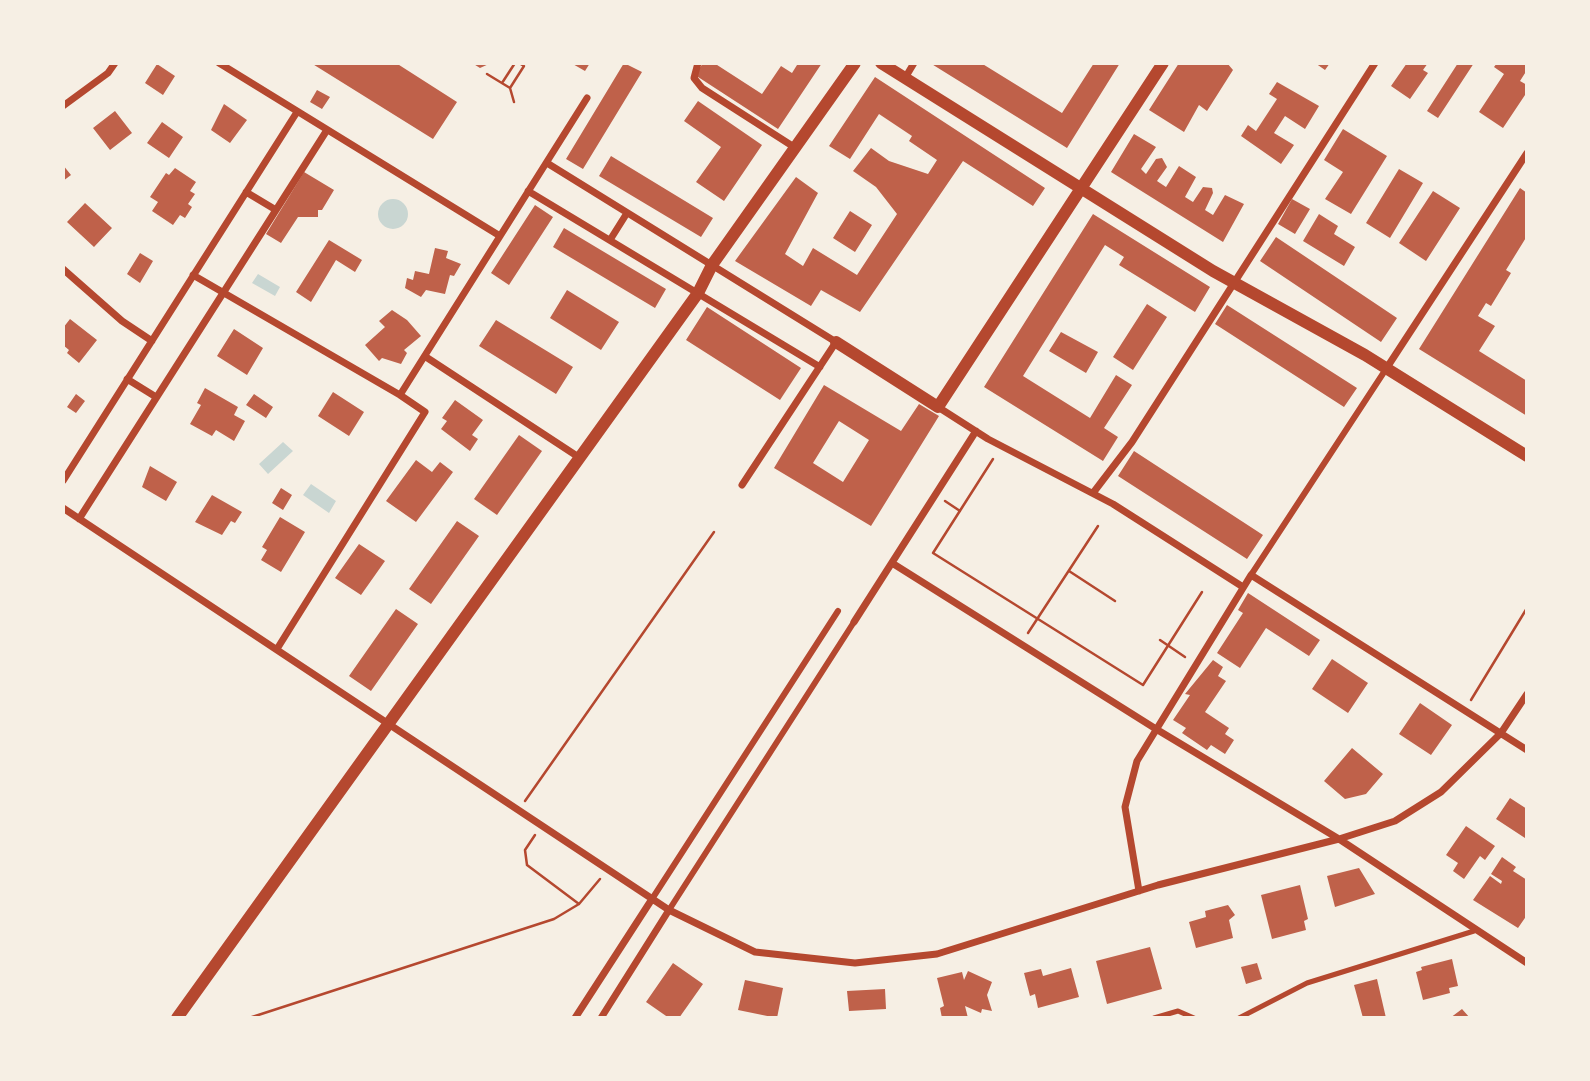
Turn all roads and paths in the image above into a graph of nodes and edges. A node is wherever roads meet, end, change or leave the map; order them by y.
1 (115, 63) edge
2 (219, 63) edge
3 (517, 63) edge
4 (698, 63) edge
5 (855, 63) edge
6 (881, 63) edge
7 (914, 63) edge
8 (1163, 63) edge
9 (1375, 63) edge
10 (487, 74) dead end
11 (905, 78) junction
12 (502, 83) junction
13 (510, 88) junction
14 (587, 98) dead end
15 (514, 102) dead end
16 (63, 106) edge
17 (297, 112) junction
18 (327, 130) junction
19 (794, 147) junction
20 (1527, 153) edge
21 (547, 163) junction
22 (1080, 190) junction
23 (528, 191) junction
24 (246, 192) junction
25 (276, 209) junction
26 (627, 213) junction
27 (500, 236) junction
28 (610, 240) junction
29 (712, 265) junction
30 (63, 269) edge
31 (193, 275) junction
32 (1232, 283) junction
33 (223, 292) junction
34 (698, 293) junction
35 (152, 341) junction
36 (836, 342) junction
37 (426, 357) junction
38 (820, 367) junction
39 (1386, 369) junction
40 (127, 379) junction
41 (400, 395) junction
42 (156, 397) junction
43 (938, 407) junction
44 (976, 431) junction
45 (1527, 456) edge
46 (580, 458) junction
47 (993, 459) dead end
48 (63, 481) edge
49 (742, 485) dead end
50 (1093, 493) junction
51 (941, 499) dead end
52 (63, 508) edge
53 (960, 510) junction
54 (79, 519) junction
55 (1098, 526) dead end
56 (714, 532) dead end
57 (892, 562) junction
58 (1069, 570) junction
59 (1251, 575) junction
60 (1243, 587) junction
61 (1202, 592) dead end
62 (1115, 601) dead end
63 (1527, 608) edge
64 (838, 611) dead end
65 (1037, 619) junction
66 (854, 622) joint
67 (1028, 633) dead end
68 (1160, 640) dead end
69 (1168, 645) junction
70 (277, 649) junction
71 (1185, 657) dead end
72 (1527, 694) edge
73 (1465, 709) junction
74 (388, 724) junction
75 (1156, 729) junction
76 (1501, 733) junction
77 (1527, 750) edge
78 (519, 810) junction
79 (542, 825) junction
80 (1339, 839) junction
81 (608, 869) junction
82 (1139, 891) junction
83 (652, 899) junction
84 (579, 904) junction
85 (669, 910) junction
86 (1475, 931) junction
87 (1527, 963) edge
88 (177, 1018) edge
89 (249, 1018) edge
90 (575, 1018) edge
91 (601, 1018) edge
92 (1154, 1018) edge
93 (1194, 1018) edge
94 (1239, 1018) edge

1 - 16 street
2 - 17 street
3 - 12 path
3 - 13 path
4 - 19 street
5 - 19 street
6 - 11 street
7 - 11 street
8 - 22 street
9 - 32 street
10 - 12 path
11 - 22 street
12 - 13 path
13 - 15 path
14 - 21 street
17 - 18 street
17 - 24 street
18 - 25 street
18 - 27 street
19 - 29 street
20 - 39 street
21 - 23 street
21 - 26 street
22 - 32 street
22 - 43 street
23 - 27 street
23 - 28 street
24 - 25 street
24 - 31 street
25 - 33 street
26 - 28 street
26 - 29 street
27 - 37 street
28 - 34 street
29 - 34 street
29 - 36 street
30 - 35 street
31 - 33 street
31 - 35 street
32 - 39 street
32 - 50 street
33 - 41 street
33 - 42 street
34 - 38 street
34 - 46 street
35 - 40 street
36 - 38 street
36 - 43 street
37 - 41 street
37 - 46 street
38 - 49 street
39 - 45 street
39 - 59 street
40 - 42 street
40 - 48 street
41 - 70 street
42 - 54 street
43 - 44 street
44 - 50 street
44 - 57 street
46 - 74 street
47 - 53 path
50 - 60 street
51 - 53 path
52 - 54 street
53 - 65 path
54 - 70 street
55 - 58 path
56 - 78 path
57 - 66 street
57 - 75 street
58 - 62 path
58 - 65 path
59 - 60 street
59 - 73 street
60 - 75 street
61 - 69 path
63 - 73 path
64 - 83 street
65 - 67 path
65 - 69 path
66 - 85 street
68 - 69 path
69 - 71 path
70 - 74 street
72 - 76 street
73 - 76 street
74 - 78 street
74 - 88 street
75 - 80 street
75 - 82 street
76 - 77 street
76 - 80 street
78 - 79 street
79 - 81 street
79 - 84 path
80 - 82 street
80 - 86 street
81 - 83 street
81 - 84 path
82 - 85 street
83 - 85 street
83 - 90 street
84 - 89 path
85 - 91 street
86 - 87 street
86 - 94 lane
92 - 93 lane

